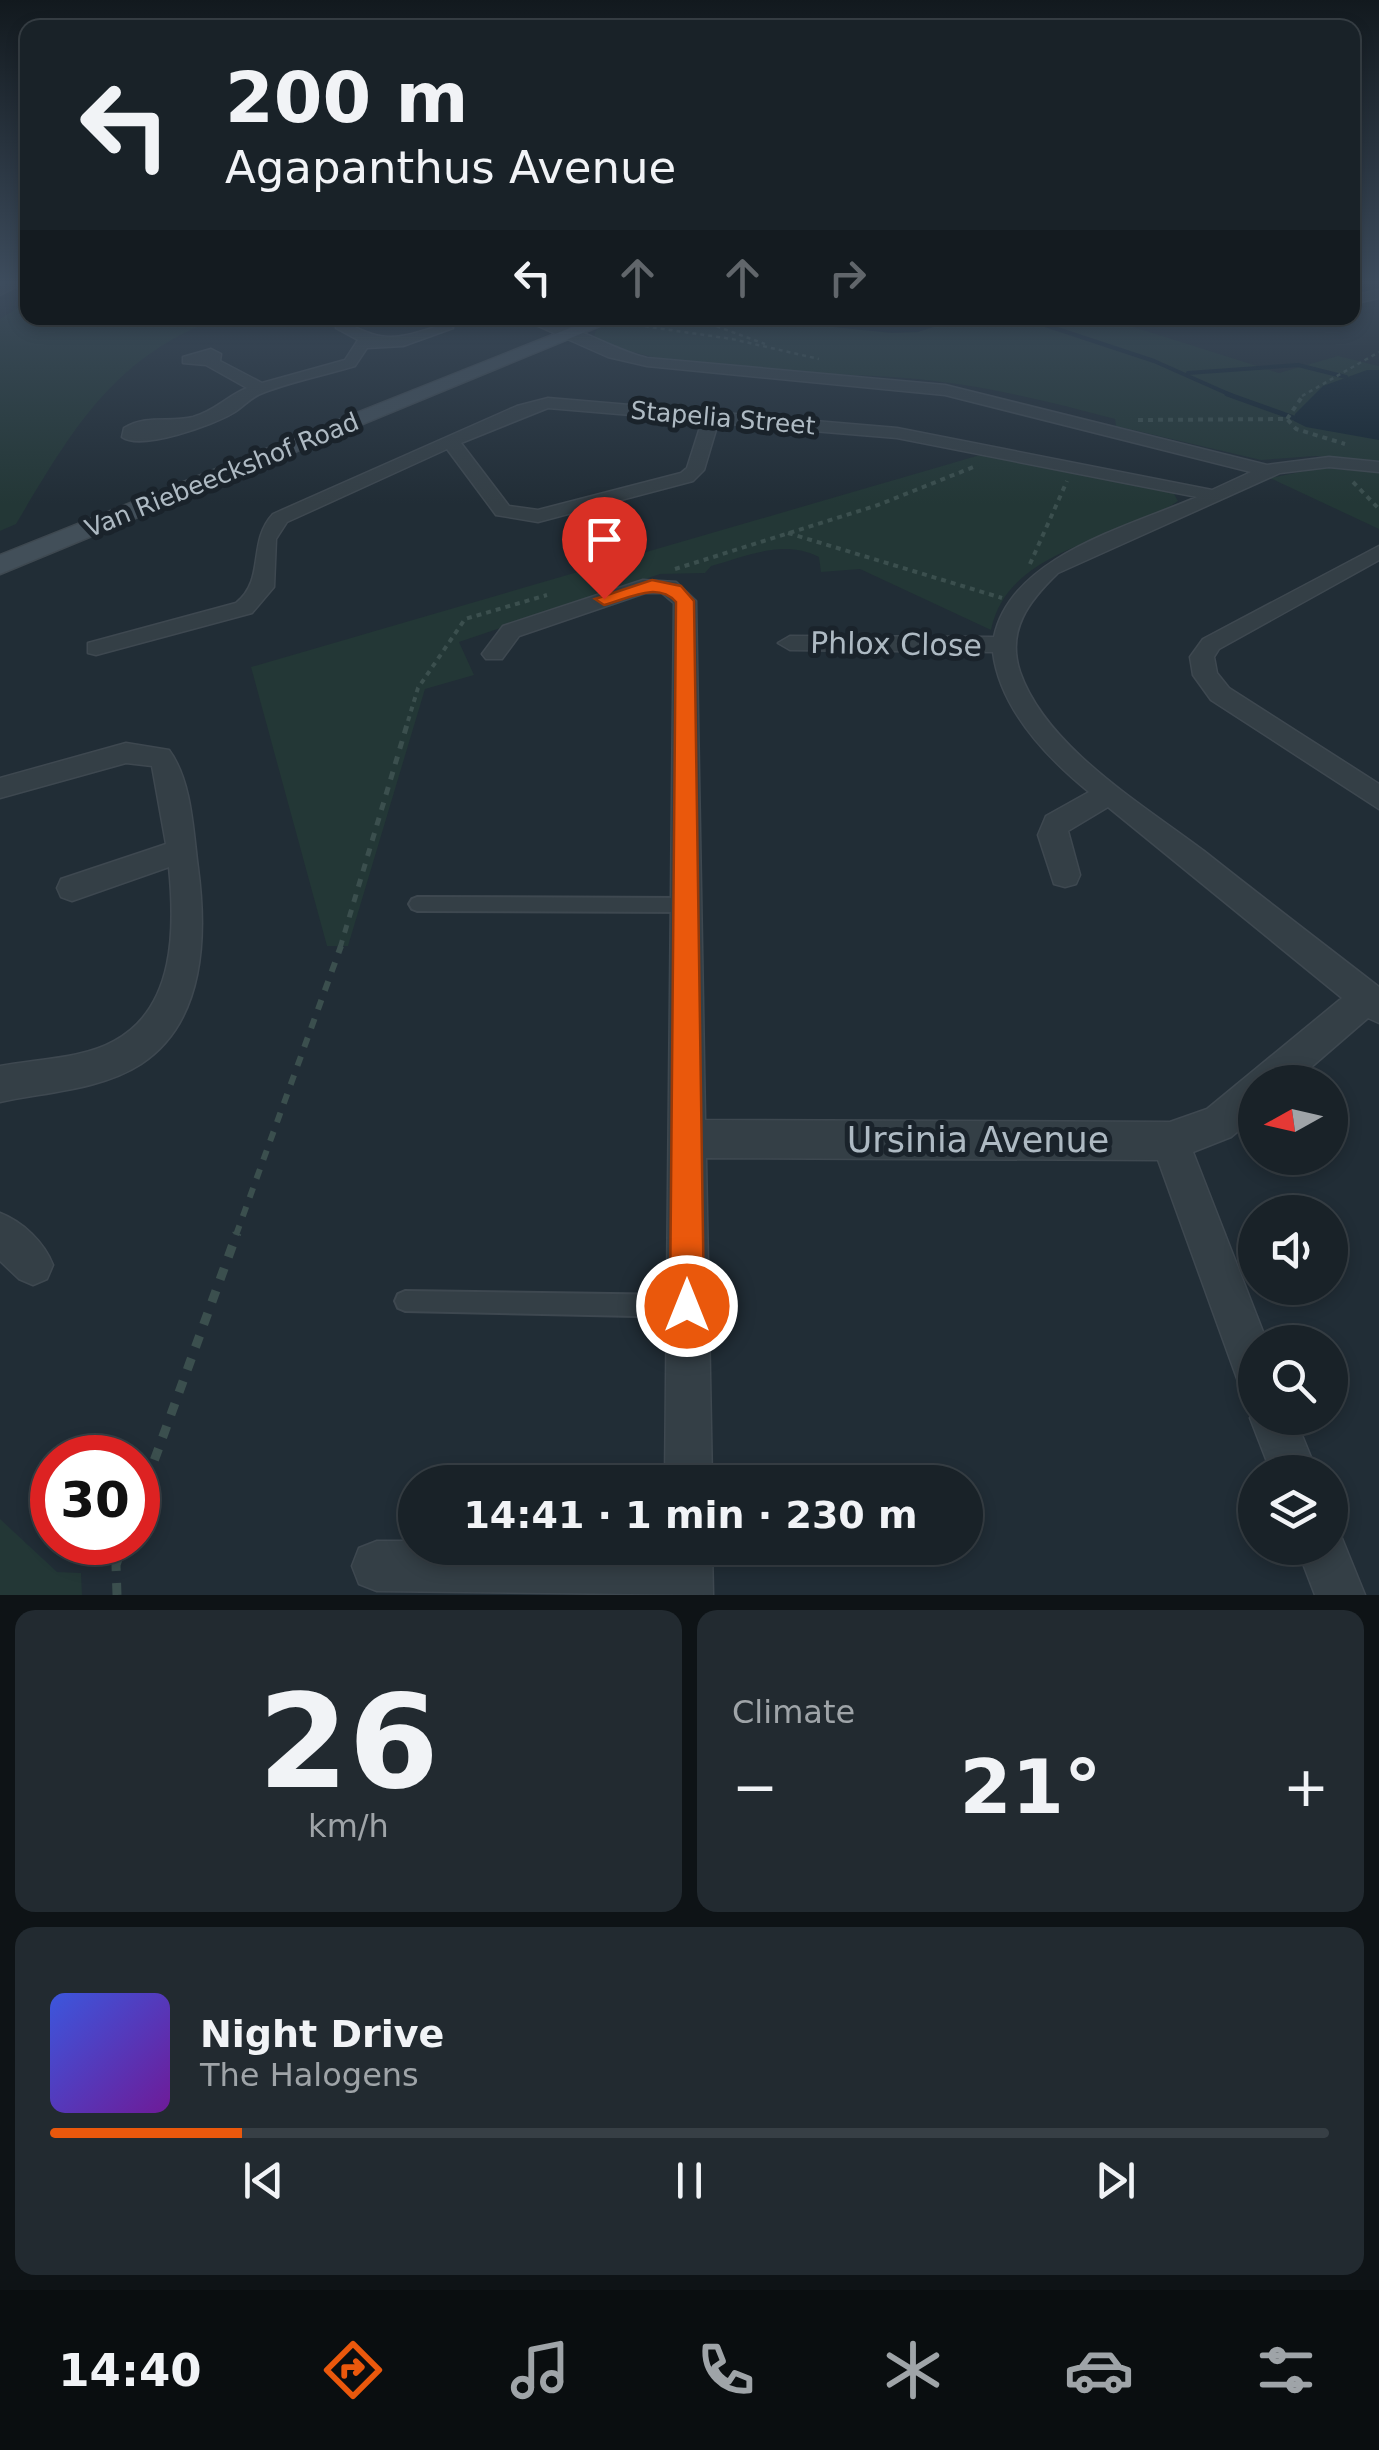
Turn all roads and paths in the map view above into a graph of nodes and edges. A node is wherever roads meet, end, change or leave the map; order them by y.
1 (356, 355) edge
2 (518, 355) edge
3 (622, 355) edge
4 (806, 355) edge
5 (1371, 355) edge
6 (209, 361) dead end
7 (828, 361) dead end
8 (260, 388) junction
9 (711, 419) junction
10 (1287, 419) junction
11 (1133, 420) dead end
12 (188, 422) dead end
13 (450, 443) junction
14 (1353, 445) dead end
15 (1003, 452) junction
16 (1198, 454) junction
17 (1379, 467) edge
18 (1267, 471) junction
19 (1072, 474) dead end
20 (1220, 492) junction
21 (784, 532) junction
22 (1379, 552) edge
23 (0, 565) edge
24 (1030, 570) dead end
25 (660, 585) junction
26 (555, 593) dead end
27 (1015, 601) junction
28 (790, 642) dead end
29 (1003, 646) junction
30 (96, 648) dead end
31 (494, 654) dead end
32 (0, 788) edge
33 (1110, 794) junction
34 (1379, 798) edge
35 (182, 850) junction
36 (1065, 874) dead end
37 (72, 888) dead end
38 (417, 904) dead end
39 (686, 906) junction
40 (1373, 1003) edge
41 (1291, 1065) edge
42 (0, 1084) edge
43 (1238, 1107) edge
44 (687, 1139) junction
45 (1170, 1141) junction
46 (0, 1233) edge
47 (33, 1264) dead end
48 (405, 1300) dead end
49 (687, 1306) junction
50 (1239, 1325) edge
51 (160, 1445) edge
52 (688, 1465) edge
53 (116, 1565) edge
54 (1329, 1565) edge
55 (377, 1566) dead end
56 (688, 1570) edge
57 (117, 1595) edge
58 (1340, 1595) edge

1 - 8 street
2 - 23 street, Van Riebeeckshof Road
3 - 16 street
4 - 7 path
5 - 10 path
6 - 8 street
8 - 12 street
9 - 13 street, Stapelia Street
9 - 13 street
9 - 15 street, Stapelia Street
10 - 11 path
10 - 14 path
13 - 30 street, Stapelia Street
15 - 20 street, Stapelia Street
15 - 21 path
16 - 18 street
16 - 20 street
17 - 18 street
18 - 20 street
19 - 24 path
20 - 27 street
21 - 25 path
21 - 27 path
22 - 34 street
25 - 31 street
25 - 39 street
26 - 51 path
27 - 29 street
28 - 29 street, Phlox Close
29 - 33 street
32 - 35 street
33 - 36 street
33 - 40 street
35 - 37 street
35 - 42 street
38 - 39 lane
39 - 44 street
40 - 41 street
43 - 45 street, Ursinia Avenue
44 - 45 street, Ursinia Avenue
44 - 49 street
45 - 50 street
46 - 47 street
48 - 49 lane
49 - 52 street
53 - 57 path
54 - 58 street
55 - 56 street

